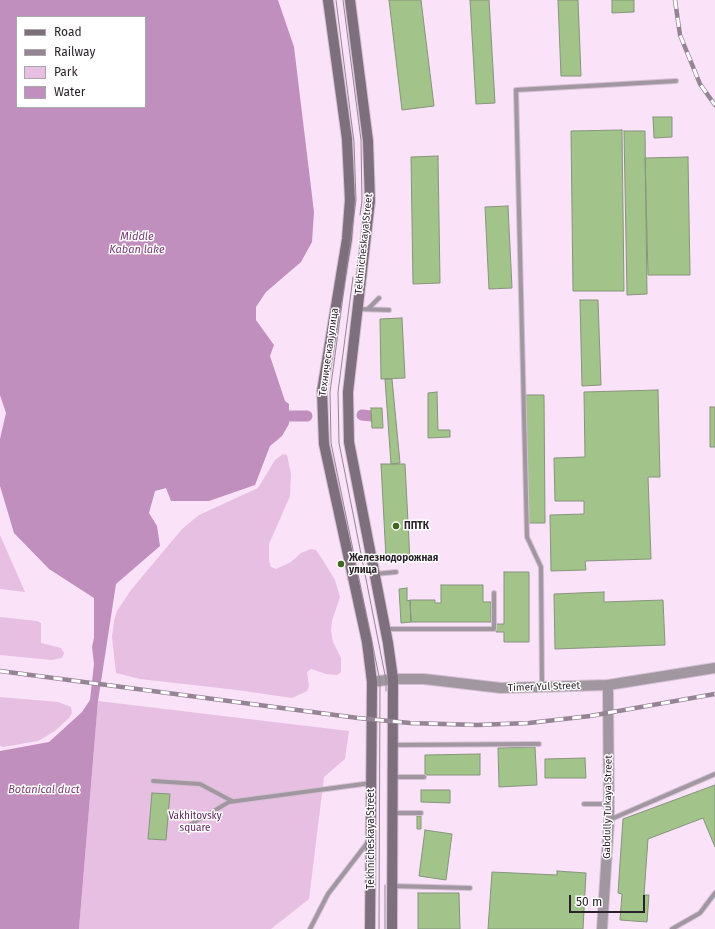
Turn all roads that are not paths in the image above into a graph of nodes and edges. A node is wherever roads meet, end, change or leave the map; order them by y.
1 (328, 0) edge
2 (350, 0) edge
3 (676, 81) dead end
4 (379, 298) dead end
5 (358, 309) junction
6 (368, 309) junction
7 (389, 310) dead end
8 (396, 572) dead end
9 (374, 574) junction
10 (494, 593) dead end
11 (385, 629) junction
12 (715, 668) edge
13 (393, 679) junction
14 (372, 682) junction
15 (608, 685) junction
16 (542, 686) junction
17 (539, 744) dead end
18 (394, 745) junction
19 (715, 774) edge
20 (393, 777) junction
21 (424, 777) dead end
22 (153, 781) dead end
23 (372, 783) junction
24 (233, 801) junction
25 (584, 804) dead end
26 (609, 804) junction
27 (392, 813) junction
28 (421, 813) dead end
29 (609, 820) junction
30 (181, 830) dead end
31 (371, 836) junction
32 (392, 886) junction
33 (470, 888) dead end
34 (715, 893) edge
35 (310, 929) edge
36 (370, 929) edge
37 (392, 929) edge
38 (602, 929) edge
39 (672, 929) edge

1 - 14 main road, Техническая улица
2 - 5 main road, Tekhnicheskaya Street
3 - 16 lane
4 - 6 lane
5 - 6 lane
5 - 9 main road, Tekhnicheskaya Street
6 - 7 lane
8 - 9 lane
9 - 11 main road
10 - 11 lane
11 - 13 main road
12 - 15 street, Timer Yul Street
13 - 14 street, Timer Yul Street
13 - 16 street, Timer Yul Street
13 - 18 main road
14 - 23 main road, Техническая улица
15 - 16 street, Timer Yul Street
15 - 26 street, Gabdully Tukaya Street
17 - 18 lane
18 - 20 main road
19 - 29 lane
20 - 21 lane
20 - 27 main road
22 - 24 lane
23 - 24 lane
23 - 31 main road, Tekhnicheskaya Street
24 - 30 lane
25 - 26 lane
26 - 29 street, Gabdully Tukaya Street
27 - 28 lane
27 - 32 main road
29 - 38 street, Gabdully Tukaya Street
31 - 35 lane
31 - 36 main road, Tekhnicheskaya Street
32 - 33 lane
32 - 37 main road
34 - 39 lane

